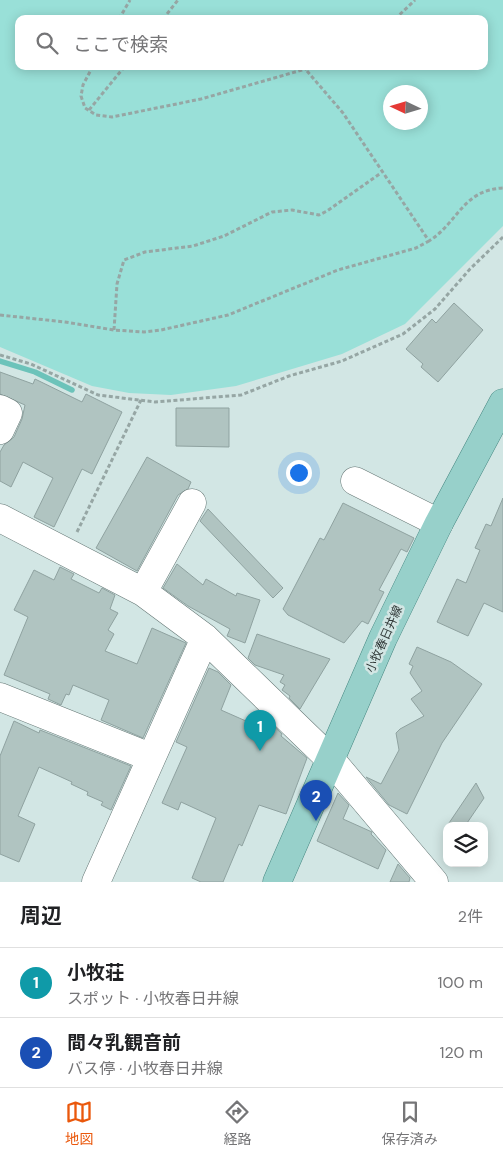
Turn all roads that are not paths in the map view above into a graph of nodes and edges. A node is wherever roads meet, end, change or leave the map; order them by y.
1 (503, 403) edge
2 (0, 409) edge
3 (0, 430) edge
4 (355, 481) dead end
5 (192, 503) dead end
6 (0, 518) edge
7 (439, 523) junction
8 (143, 592) junction
9 (205, 638) junction
10 (2, 702) edge
11 (150, 757) junction
12 (331, 760) junction
13 (96, 882) edge
14 (277, 882) edge
15 (434, 882) edge

1 - 7 main road, 小牧春日井線
2 - 3 street
4 - 7 street
5 - 8 street
6 - 8 street
7 - 12 main road, 小牧春日井線
8 - 9 street
9 - 11 street
9 - 12 street
10 - 11 street
11 - 13 street
12 - 14 main road, 小牧春日井線
12 - 15 street

